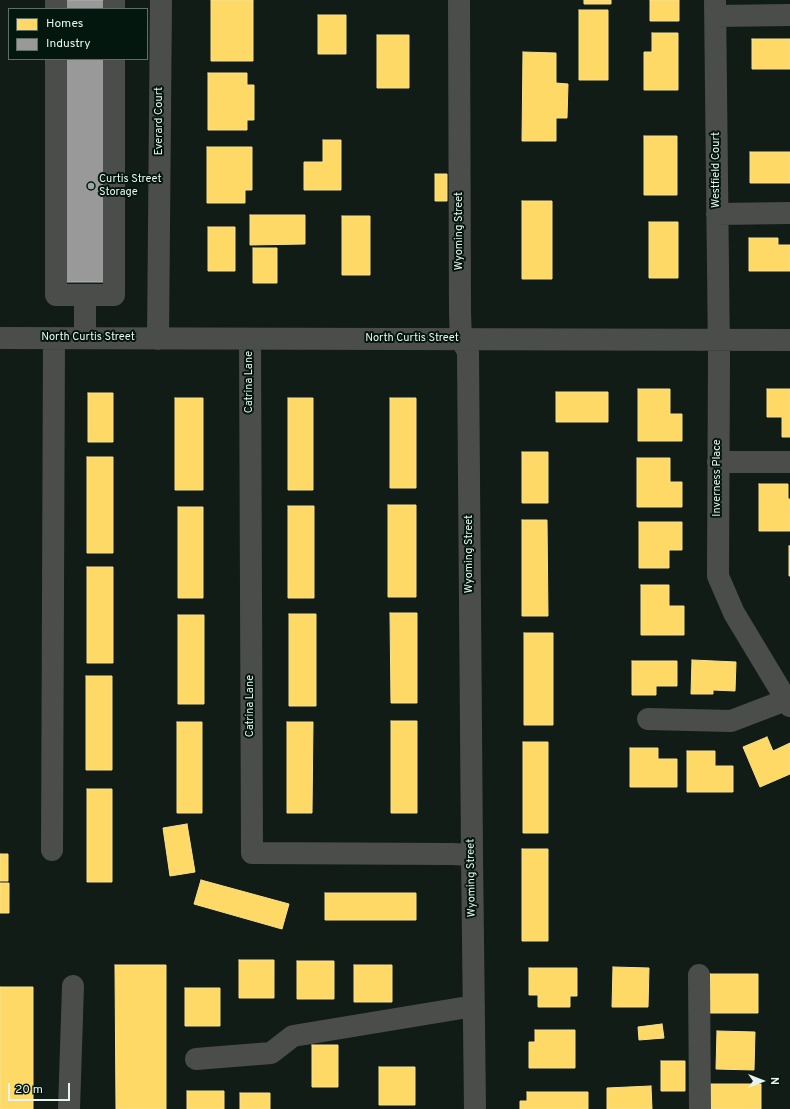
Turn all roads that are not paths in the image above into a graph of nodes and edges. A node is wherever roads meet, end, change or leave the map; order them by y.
1 (161, 0) edge
2 (459, 0) edge
3 (716, 8) edge
4 (790, 15) edge
5 (56, 60) edge
6 (114, 60) edge
7 (790, 213) edge
8 (717, 214) junction
9 (85, 296) junction
10 (0, 338) edge
11 (44, 338) junction
12 (85, 338) junction
13 (158, 339) junction
14 (250, 339) junction
15 (462, 339) junction
16 (718, 340) junction
17 (790, 340) edge
18 (718, 462) junction
19 (790, 462) edge
20 (788, 703) edge
21 (648, 718) dead end
22 (52, 850) dead end
23 (472, 855) junction
24 (699, 975) dead end
25 (73, 986) dead end
26 (474, 1006) junction
27 (196, 1058) dead end
28 (69, 1109) edge
29 (476, 1109) edge
30 (700, 1109) edge

1 - 13 street, Everard Court
2 - 15 street, Wyoming Street
3 - 4 street
3 - 8 street, Westfield Court
5 - 9 street
6 - 9 street
7 - 8 street
8 - 16 street, Westfield Court
9 - 12 street
10 - 11 street, North Curtis Street
11 - 12 street, North Curtis Street
11 - 22 street
12 - 13 street, North Curtis Street
13 - 14 street, North Curtis Street
14 - 15 street, North Curtis Street
14 - 23 street, Catrina Lane
15 - 16 street, North Curtis Street
15 - 23 street, Wyoming Street
16 - 17 street, North Curtis Street
16 - 18 street, Inverness Place
18 - 19 street
18 - 20 street, Inverness Place
20 - 21 street
23 - 26 street, Wyoming Street
24 - 30 street
25 - 28 street
26 - 27 street
26 - 29 street, Wyoming Street

